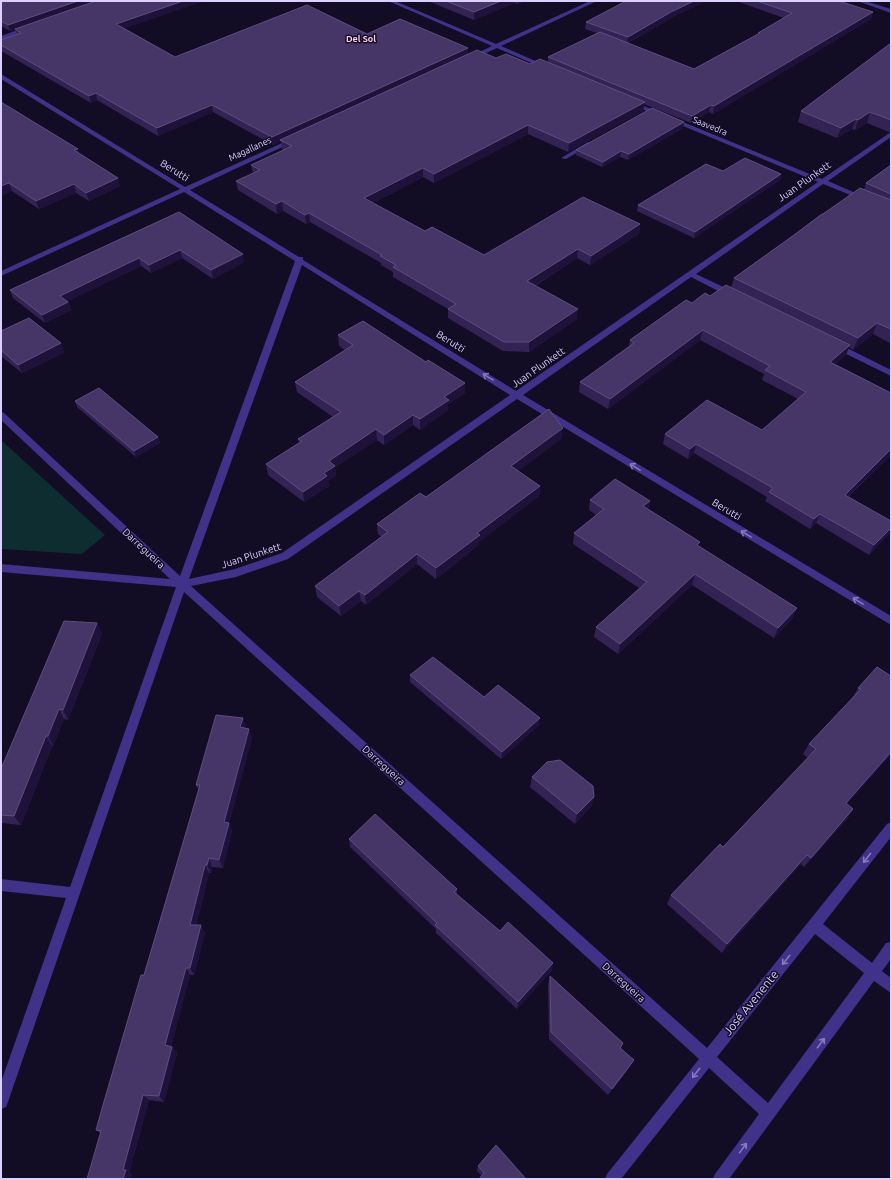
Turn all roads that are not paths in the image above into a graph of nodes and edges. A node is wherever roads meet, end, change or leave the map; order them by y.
1 (391, 1) edge
2 (594, 1) edge
3 (860, 1) edge
4 (891, 11) edge
5 (37, 26) edge
6 (1, 38) edge
7 (497, 46) junction
8 (461, 63) edge
9 (548, 68) edge
10 (1, 76) edge
11 (628, 102) edge
12 (650, 111) junction
13 (643, 114) edge
14 (891, 134) edge
15 (301, 136) edge
16 (597, 140) edge
17 (564, 158) dead end
18 (822, 181) junction
19 (185, 189) junction
20 (870, 201) edge
21 (300, 259) junction
22 (1, 274) edge
23 (691, 274) junction
24 (741, 299) edge
25 (827, 341) edge
26 (891, 373) edge
27 (517, 395) junction
28 (1, 415) edge
29 (1, 568) edge
30 (182, 584) junction
31 (891, 621) edge
32 (891, 828) edge
33 (1, 885) edge
34 (74, 893) junction
35 (814, 925) junction
36 (891, 948) edge
37 (873, 972) junction
38 (891, 986) edge
39 (708, 1058) junction
40 (1, 1102) edge
41 (769, 1113) junction
42 (612, 1179) edge
43 (720, 1179) edge

1 - 7 street
2 - 7 street
3 - 4 street
5 - 6 street
7 - 8 street
7 - 9 street
10 - 19 street, Berutti
11 - 12 street, Saavedra
12 - 13 street
12 - 18 street, Saavedra
14 - 18 street, Juan Plunkett
15 - 19 street, Magallanes
16 - 17 street
18 - 20 street, Saavedra
18 - 23 street, Juan Plunkett
19 - 21 street, Berutti
19 - 22 street, Magallanes
27 -> 21 street, Berutti
21 - 30 street
23 - 24 street
23 - 27 street, Juan Plunkett
25 - 26 street
27 - 30 street, Juan Plunkett
31 -> 27 street, Berutti
28 - 30 street, Darregueira
29 - 30 street, Juan Plunkett
30 - 34 street
30 - 39 street, Darregueira
32 -> 35 street, José Avenente
33 - 34 street
34 - 40 street
35 - 37 street
35 -> 39 street, José Avenente
36 - 37 street
37 - 38 street
41 -> 37 street
39 - 41 street, Darregueira
39 -> 42 street, José Avenente
43 -> 41 street

